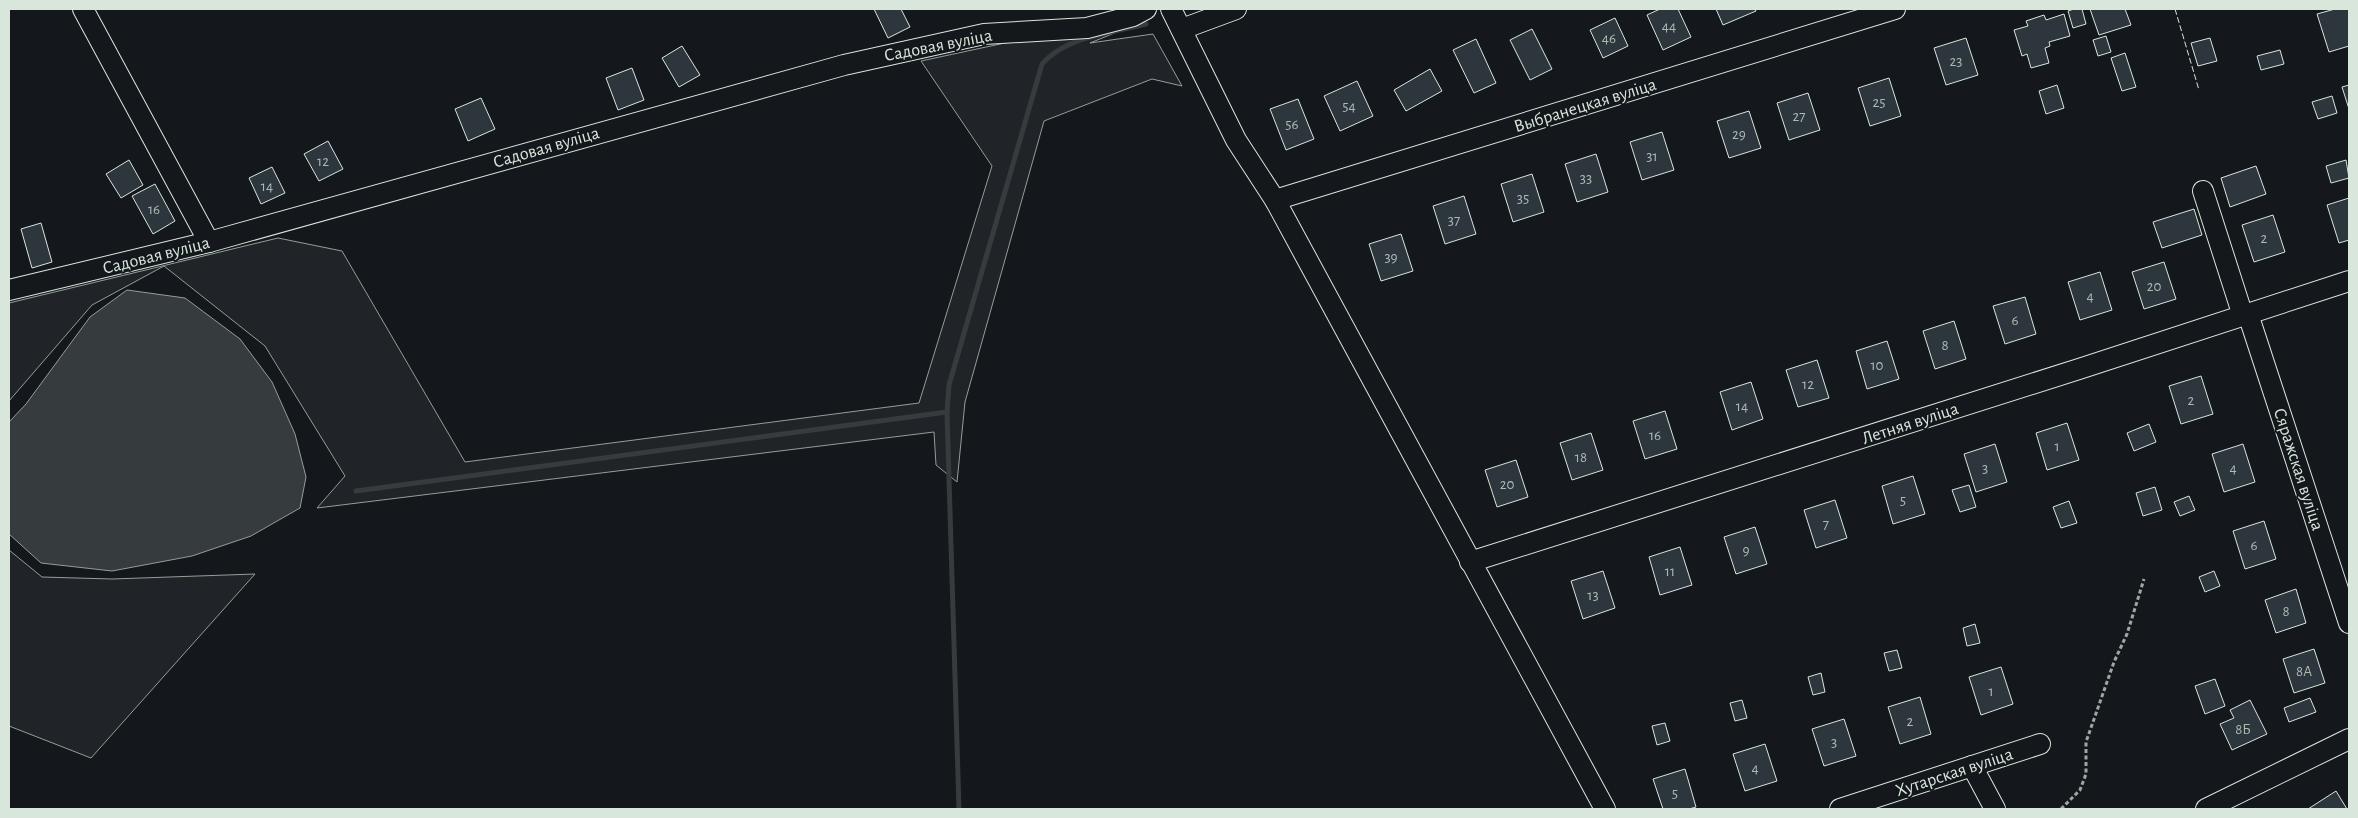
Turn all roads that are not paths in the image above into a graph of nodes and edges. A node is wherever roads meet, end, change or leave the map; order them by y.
1 (83, 9) edge
2 (1146, 9) edge
3 (1171, 9) edge
4 (1236, 9) edge
5 (1895, 9) edge
6 (1182, 29) junction
7 (2203, 191) dead end
8 (1275, 200) junction
9 (208, 242) junction
10 (2349, 281) edge
11 (9, 290) edge
12 (2246, 315) junction
13 (1470, 562) junction
14 (2349, 624) edge
15 (2349, 739) edge
16 (2040, 744) dead end
17 (1972, 766) junction
18 (1605, 809) edge
19 (1840, 809) edge
20 (1995, 809) edge
21 (2206, 809) edge

1 - 9 street
2 - 9 street, Садовая вуліца
3 - 6 street
4 - 6 street
5 - 8 street, Выбранецкая вуліца
6 - 8 street
7 - 12 street, Сяражская вуліца
8 - 13 street
9 - 11 street, Садовая вуліца
10 - 12 street, Летняя вуліца
12 - 13 street, Летняя вуліца
12 - 14 street, Сяражская вуліца
13 - 18 street
15 - 21 street
16 - 17 street, Хутарская вуліца
17 - 19 street, Хутарская вуліца
17 - 20 street

